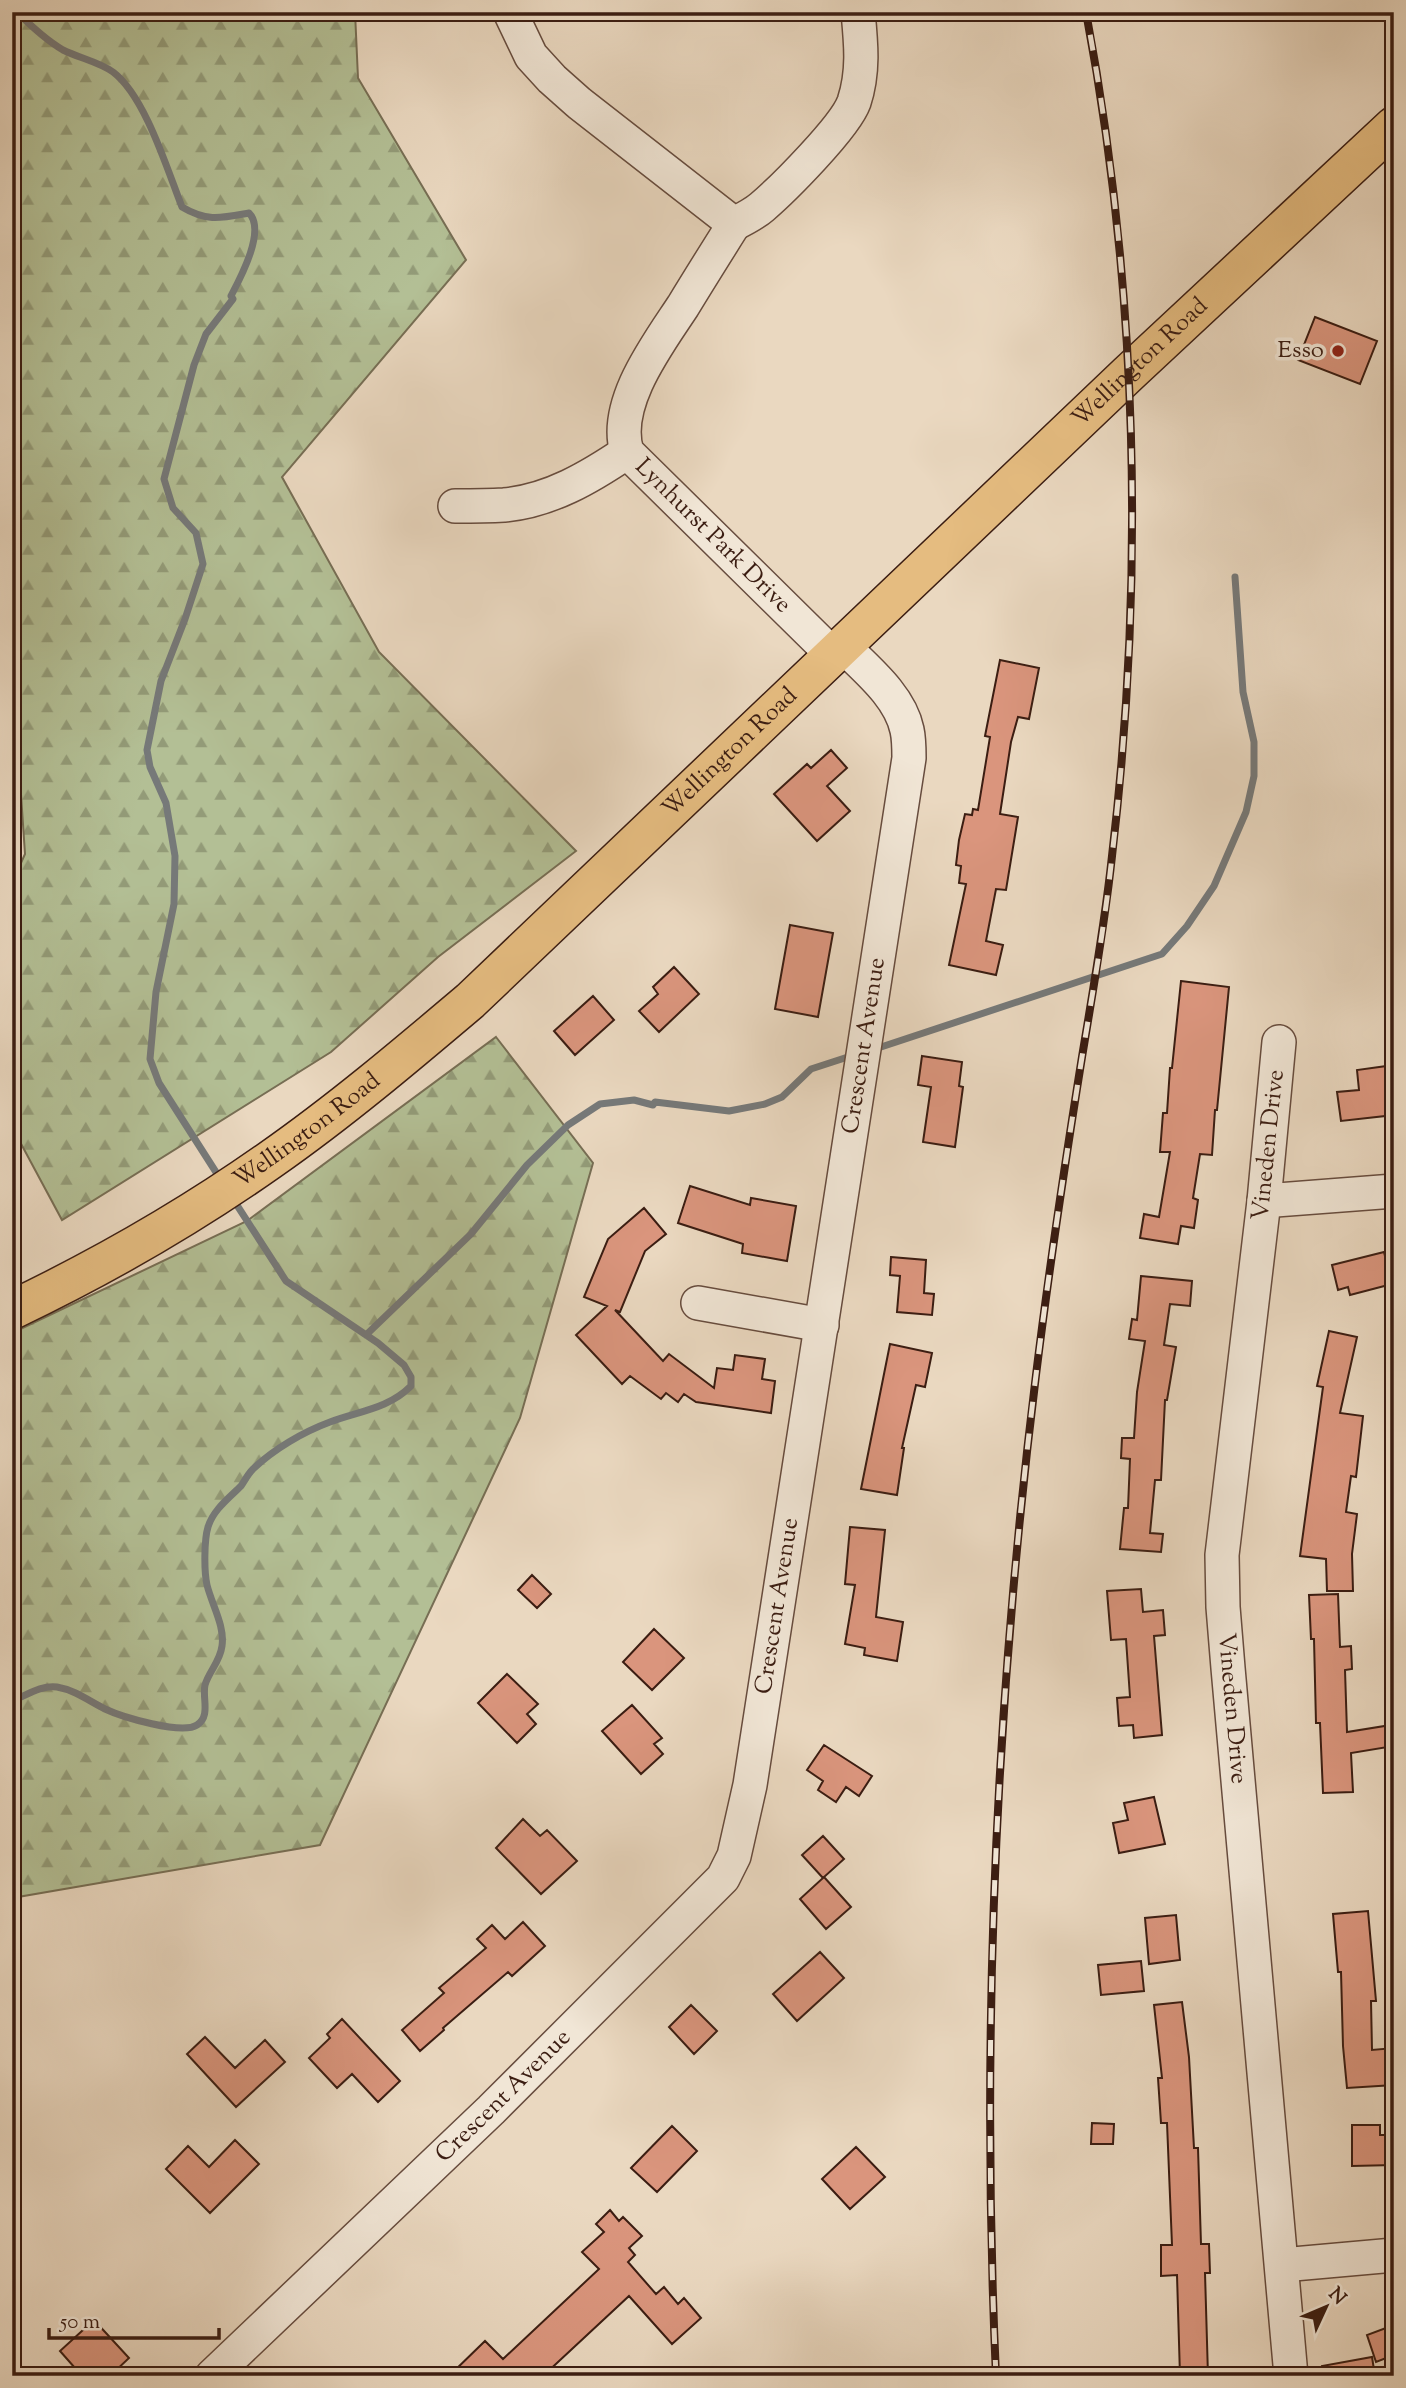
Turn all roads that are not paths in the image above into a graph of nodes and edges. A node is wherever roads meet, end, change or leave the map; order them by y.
1 (510, 12) edge
2 (858, 12) edge
3 (1389, 141) edge
4 (734, 224) junction
5 (627, 452) junction
6 (455, 506) dead end
7 (838, 650) junction
8 (1279, 1042) dead end
9 (1394, 1191) edge
10 (1264, 1201) junction
11 (698, 1303) dead end
12 (12, 1310) edge
13 (822, 1325) junction
14 (1394, 2255) edge
15 (1282, 2265) junction
16 (212, 2376) edge
17 (1291, 2376) edge

1 - 4 street
2 - 4 street, Lynhurst Park Drive
3 - 7 main road, Wellington Road
4 - 5 street, Lynhurst Park Drive
5 - 6 street
5 - 7 street, Lynhurst Park Drive
7 - 12 main road, Wellington Road
7 - 13 street, Crescent Avenue
8 - 10 street, Vineden Drive
9 - 10 street
10 - 15 street, Vineden Drive
11 - 13 street
13 - 16 street, Crescent Avenue
14 - 15 street
15 - 17 street, Vineden Drive

